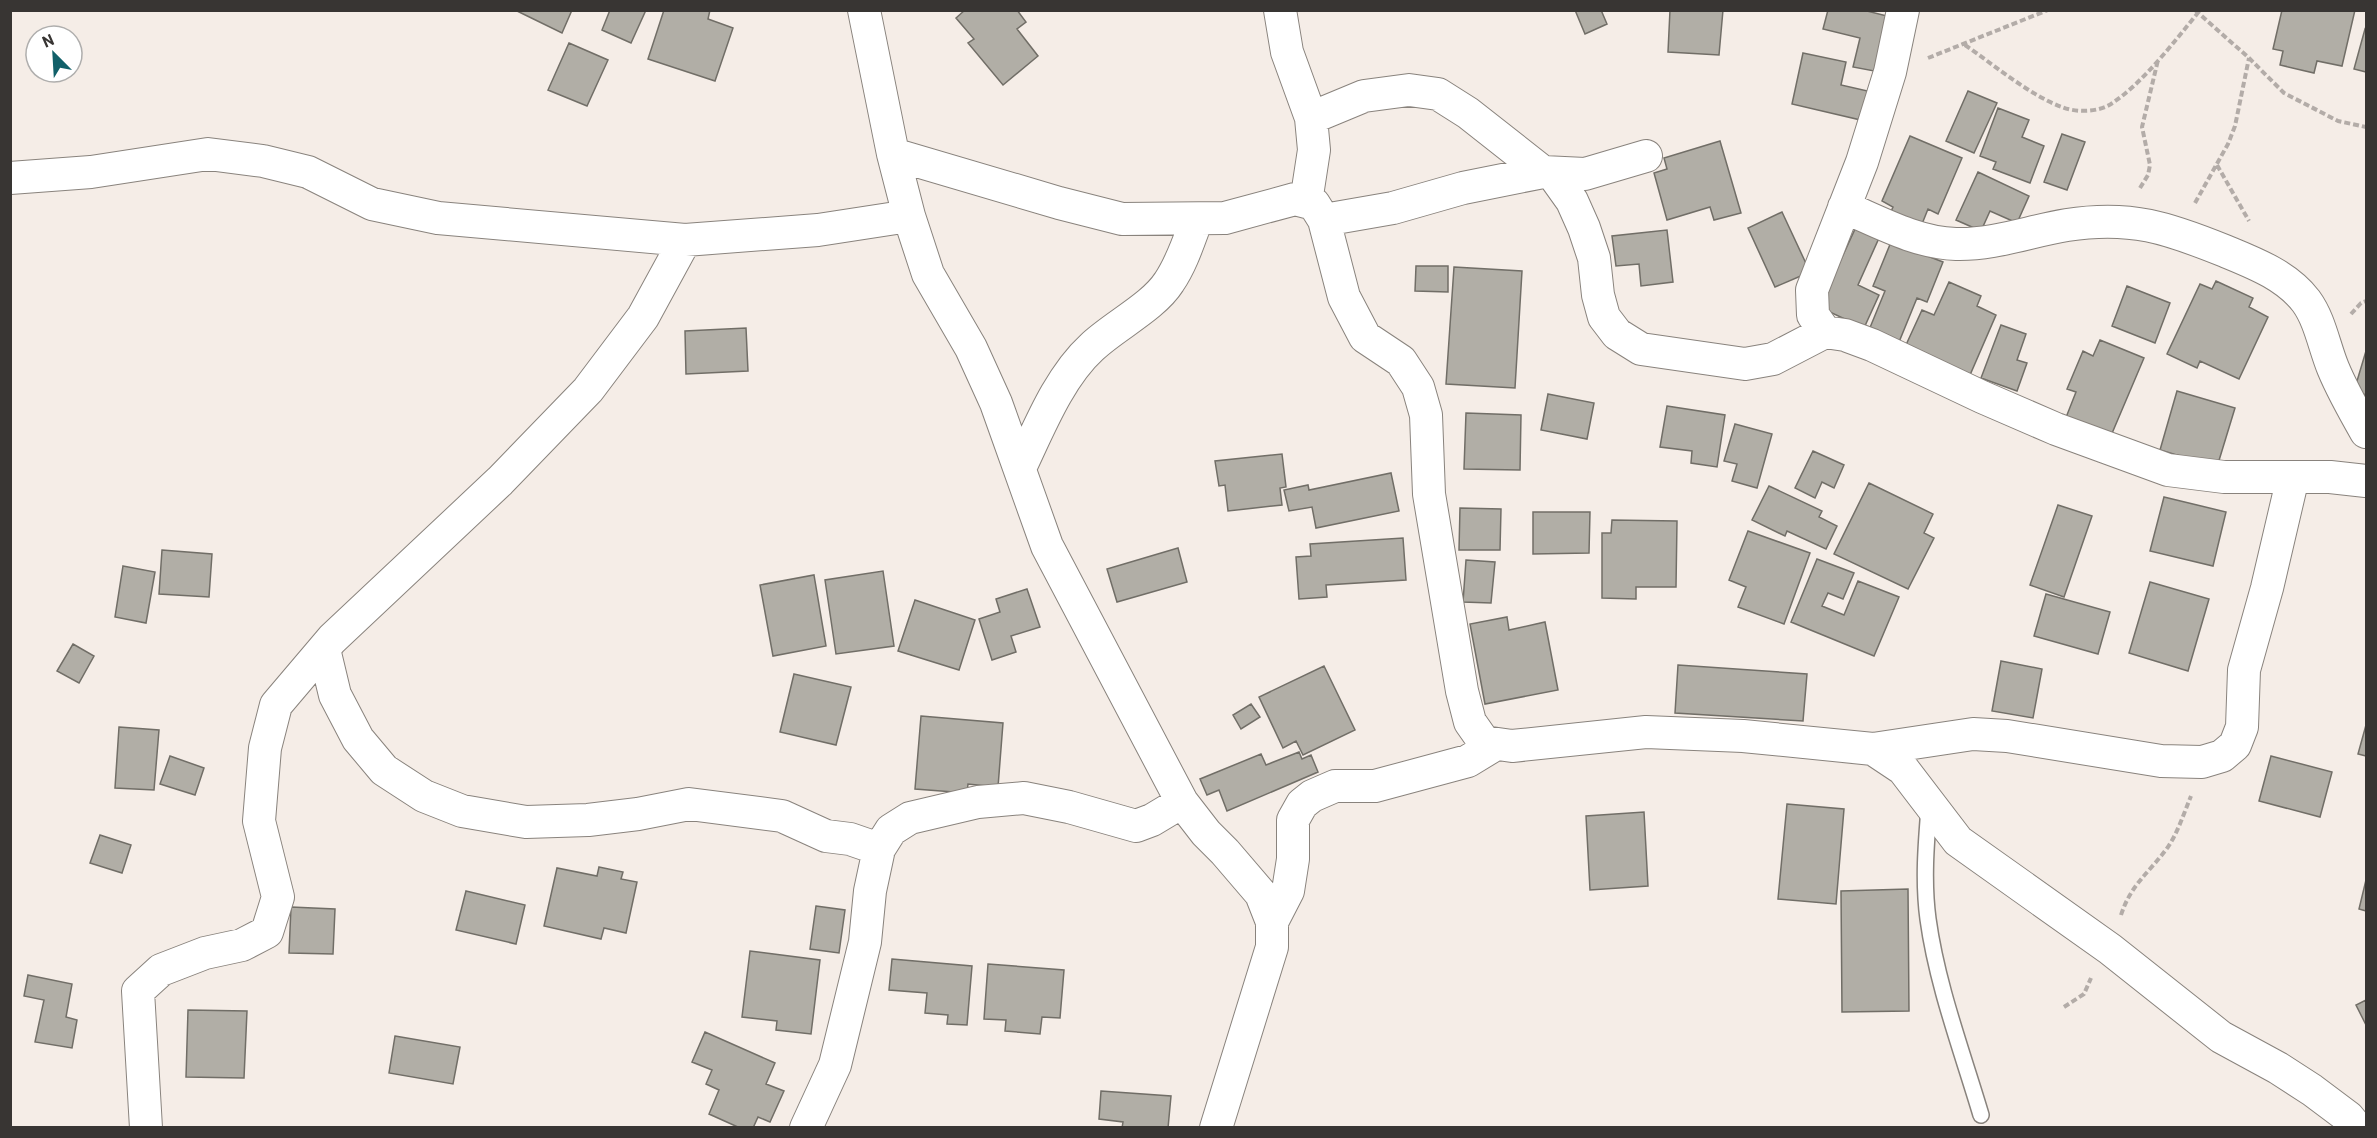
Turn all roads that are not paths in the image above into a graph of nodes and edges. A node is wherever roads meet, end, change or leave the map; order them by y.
1 (864, 10) edge
2 (1280, 10) edge
3 (1903, 10) edge
4 (1311, 118) junction
5 (893, 154) junction
6 (1646, 156) dead end
7 (1548, 172) junction
8 (10, 178) edge
9 (1844, 207) junction
10 (1315, 211) junction
11 (909, 216) junction
12 (1197, 219) junction
13 (685, 240) junction
14 (1825, 332) junction
15 (2367, 432) edge
16 (1020, 468) junction
17 (2293, 477) junction
18 (2367, 481) edge
19 (324, 648) junction
20 (1496, 744) junction
21 (1873, 749) junction
22 (1182, 802) junction
23 (1930, 802) junction
24 (879, 849) junction
25 (1272, 922) junction
26 (1981, 1115) dead end
27 (146, 1128) edge
28 (806, 1128) edge
29 (1216, 1128) edge
30 (2357, 1128) edge

1 - 5 street
2 - 4 street
3 - 9 street
4 - 7 street
4 - 10 street
5 - 11 street
5 - 12 street
6 - 7 street
7 - 10 street
7 - 14 street
8 - 13 street
9 - 14 street
9 - 15 street
10 - 12 street
10 - 20 street
11 - 13 street
11 - 16 street
12 - 16 street
13 - 19 street
14 - 17 street
16 - 22 street
17 - 18 street
17 - 21 street
19 - 24 street
19 - 27 street
20 - 21 street
20 - 25 street
21 - 23 street
22 - 24 street
22 - 25 street
23 - 26 lane
23 - 30 street
24 - 28 street
25 - 29 street

